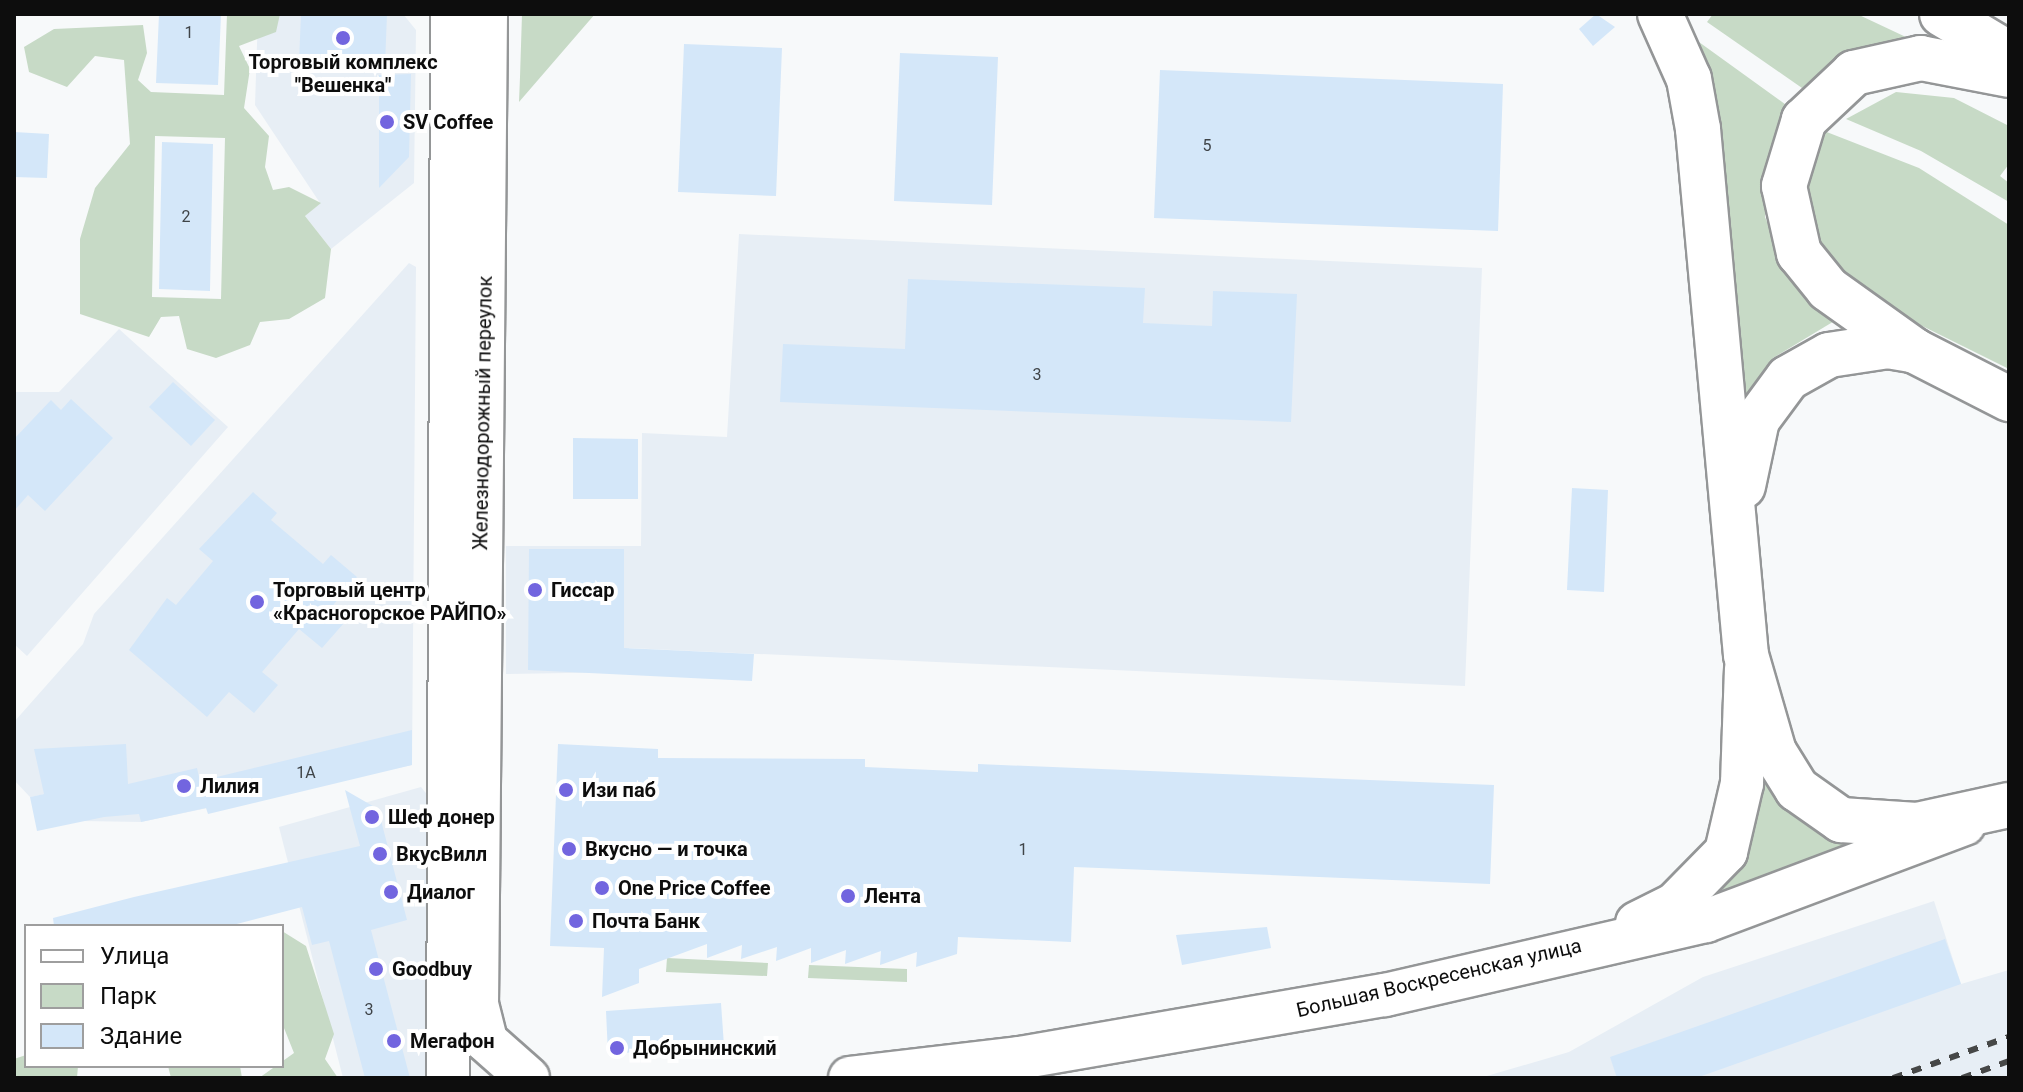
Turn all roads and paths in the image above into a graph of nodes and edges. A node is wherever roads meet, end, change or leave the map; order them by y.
1 (452, 14) edge
2 (486, 14) edge
3 (500, 14) edge
4 (1660, 14) edge
5 (1942, 14) edge
6 (2009, 54) edge
7 (487, 64) junction
8 (2009, 75) edge
9 (1915, 351) junction
10 (2009, 399) edge
11 (1737, 536) junction
12 (1746, 655) junction
13 (1998, 810) edge
14 (1591, 943) junction
15 (448, 1078) edge
16 (528, 1078) edge
17 (850, 1078) edge

1 - 15 street, Железнодорожный переулок
2 - 7 street, Железнодорожный переулок
3 - 7 street
4 - 11 main road
5 - 6 main road
7 - 16 street, Железнодорожный переулок
8 - 9 main road
9 - 10 main road
9 - 11 main road
11 - 12 main road
12 - 13 main road
12 - 14 street
13 - 14 street, Большая Воскресенская улица
14 - 17 street, Большая Воскресенская улица

